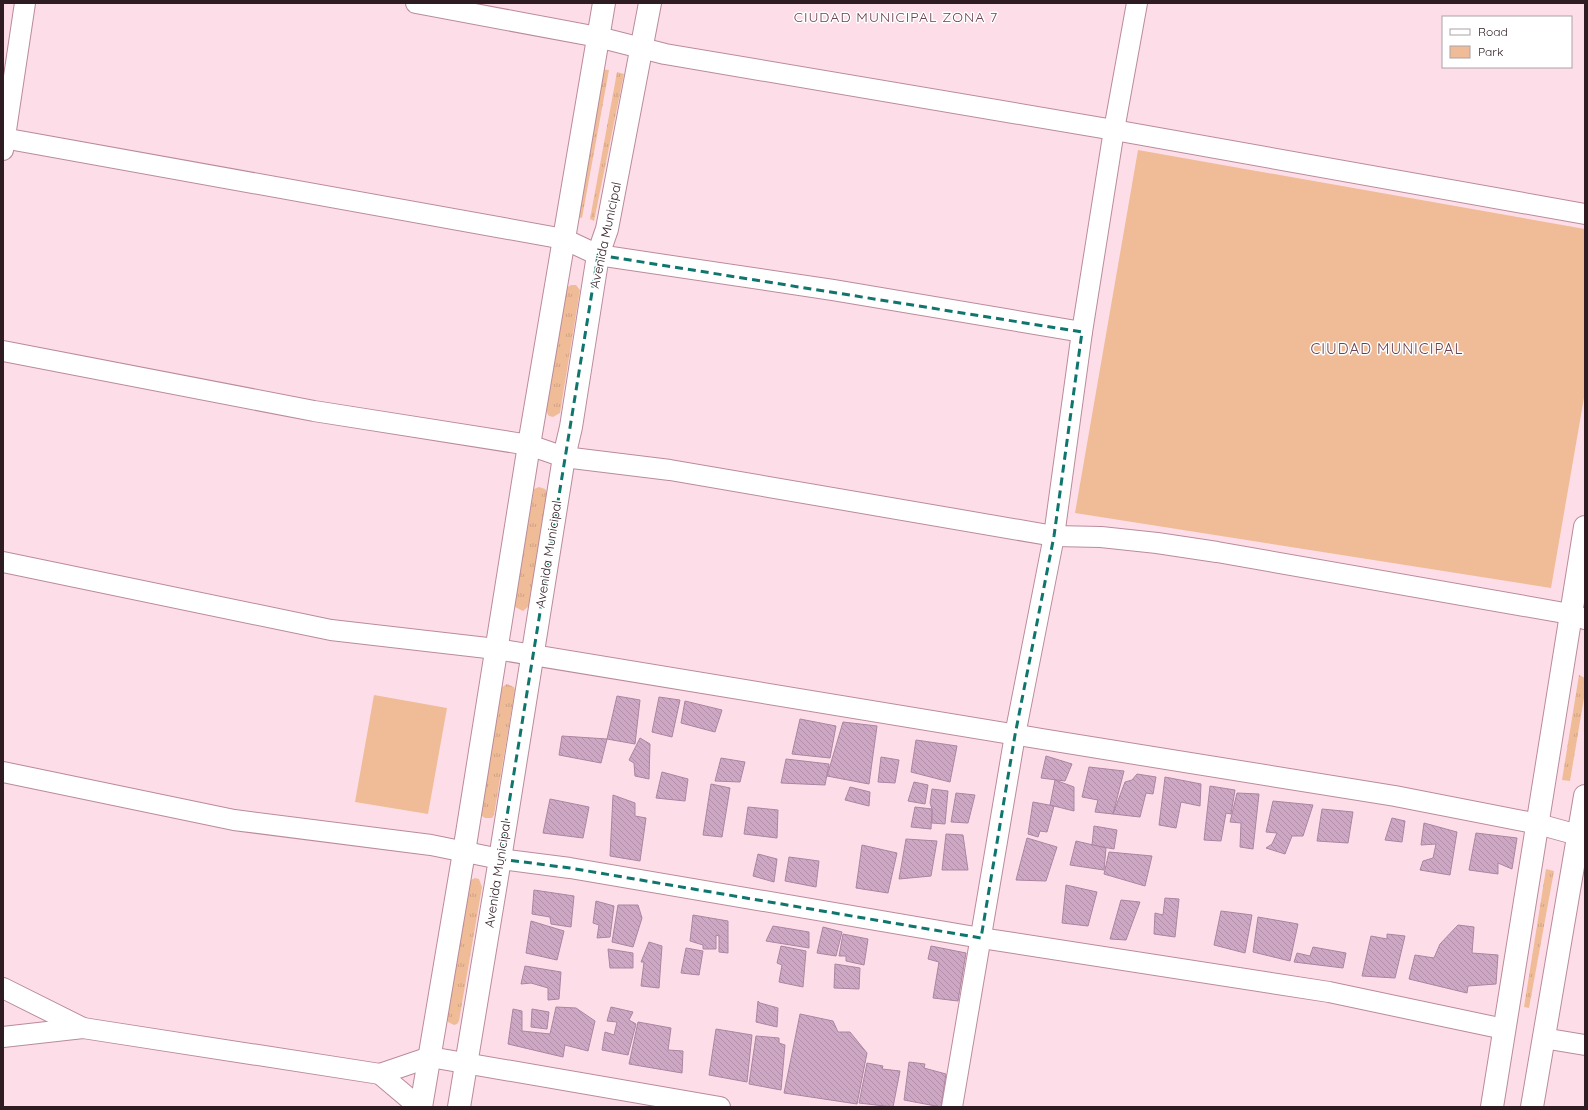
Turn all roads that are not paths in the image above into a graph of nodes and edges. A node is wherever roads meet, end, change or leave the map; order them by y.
1 (25, 3) edge
2 (416, 3) edge
3 (604, 3) edge
4 (650, 3) edge
5 (1137, 3) edge
6 (598, 37) junction
7 (642, 47) junction
8 (1114, 130) junction
9 (4, 142) edge
10 (1585, 214) edge
11 (564, 239) junction
12 (598, 256) junction
13 (1082, 332) junction
14 (3, 351) edge
15 (529, 445) junction
16 (564, 457) junction
17 (1585, 527) edge
18 (1054, 536) junction
19 (3, 562) edge
20 (1578, 616) edge
21 (496, 649) junction
22 (532, 655) junction
23 (1015, 735) junction
24 (3, 772) edge
25 (1585, 796) edge
26 (1538, 824) junction
27 (1582, 836) edge
28 (464, 852) junction
29 (500, 859) junction
30 (981, 938) junction
31 (3, 988) edge
32 (83, 1028) junction
33 (1504, 1029) junction
34 (3, 1037) edge
35 (1543, 1038) junction
36 (1585, 1045) edge
37 (430, 1057) junction
38 (466, 1063) junction
39 (380, 1074) junction
40 (420, 1107) edge
41 (459, 1107) edge
42 (720, 1107) edge
43 (952, 1107) edge
44 (1492, 1107) edge
45 (1532, 1107) edge

1 - 9 street
2 - 6 street
3 - 6 street
4 - 7 street, Avenida Municipal
5 - 8 street
6 - 7 street
6 - 11 street
7 - 8 street
7 - 12 street, Avenida Municipal
8 - 10 street
8 - 13 street
9 - 11 street
11 - 12 street
11 - 15 street
12 - 13 street
12 - 16 street, Avenida Municipal
13 - 18 street
14 - 15 street
15 - 16 street
15 - 21 street
16 - 18 street
16 - 22 street, Avenida Municipal
17 - 20 street
18 - 20 street
18 - 23 street
19 - 21 street
20 - 26 street
21 - 22 street
21 - 28 street
22 - 23 street
22 - 29 street, Avenida Municipal
23 - 26 street
23 - 30 street
24 - 28 street
25 - 27 street
26 - 27 street
26 - 33 street
27 - 35 street
28 - 29 street
28 - 37 street
29 - 30 street
29 - 38 street, Avenida Municipal
30 - 33 street
30 - 43 street
31 - 32 street
32 - 34 street
32 - 39 street
33 - 44 street
35 - 36 street
35 - 45 street
37 - 38 street
37 - 39 street
37 - 40 street
38 - 41 street, Avenida Municipal
38 - 42 street
39 - 40 street

